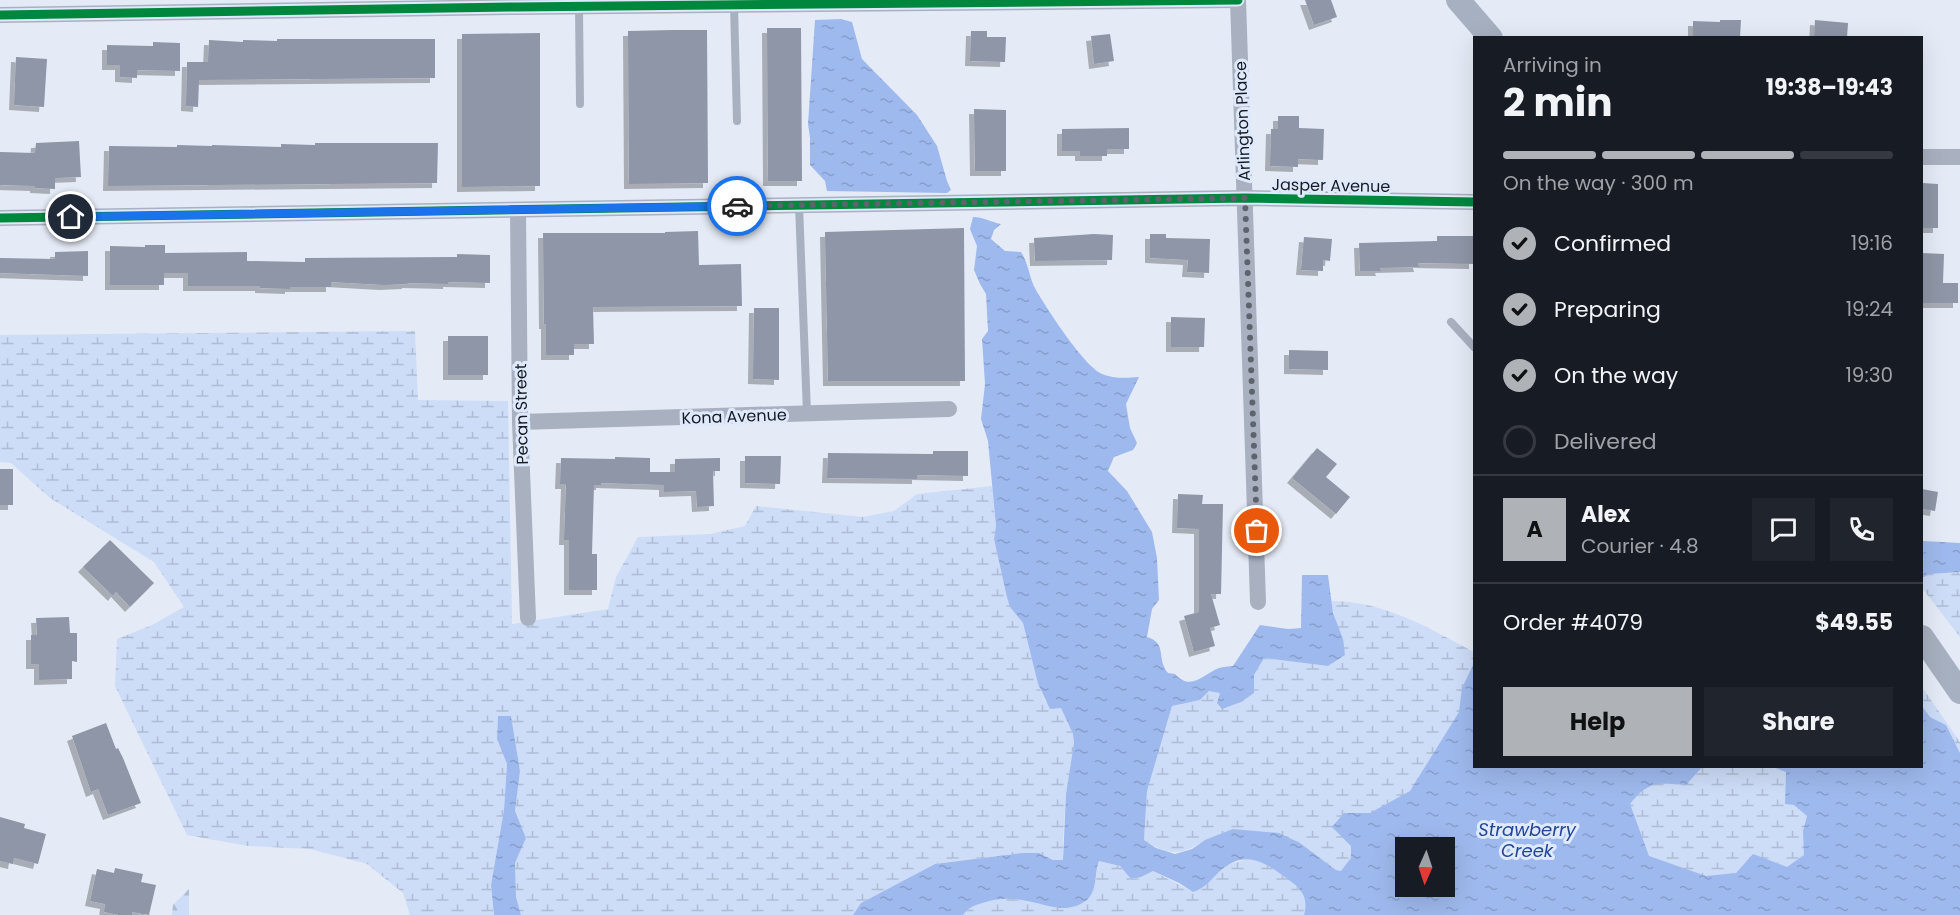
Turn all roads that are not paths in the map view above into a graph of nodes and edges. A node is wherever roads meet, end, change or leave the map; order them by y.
1 (1238, 0) edge
2 (1458, 0) edge
3 (734, 5) junction
4 (579, 6) junction
5 (0, 15) edge
6 (1489, 36) edge
7 (580, 104) dead end
8 (737, 121) dead end
9 (1923, 157) edge
10 (1960, 157) edge
11 (1245, 198) junction
12 (1473, 202) edge
13 (799, 205) junction
14 (518, 210) junction
15 (0, 218) edge
16 (1451, 322) dead end
17 (1473, 346) edge
18 (949, 409) dead end
19 (807, 413) junction
20 (520, 422) junction
21 (1258, 602) dead end
22 (528, 618) dead end
23 (1923, 638) edge
24 (1960, 692) edge

1 - 3 street
1 - 11 street, Arlington Place
2 - 6 main road
3 - 4 street
3 - 8 lane
4 - 5 street
4 - 7 lane
9 - 10 street
11 - 12 street, Jasper Avenue
11 - 13 street, Jasper Avenue
11 - 21 street, Arlington Place
13 - 14 street, Jasper Avenue
13 - 19 lane
14 - 15 street, Jasper Avenue
14 - 20 street, Pecan Street
16 - 17 lane
18 - 19 street, Kona Avenue
19 - 20 street, Kona Avenue
20 - 22 street, Pecan Street
23 - 24 main road

